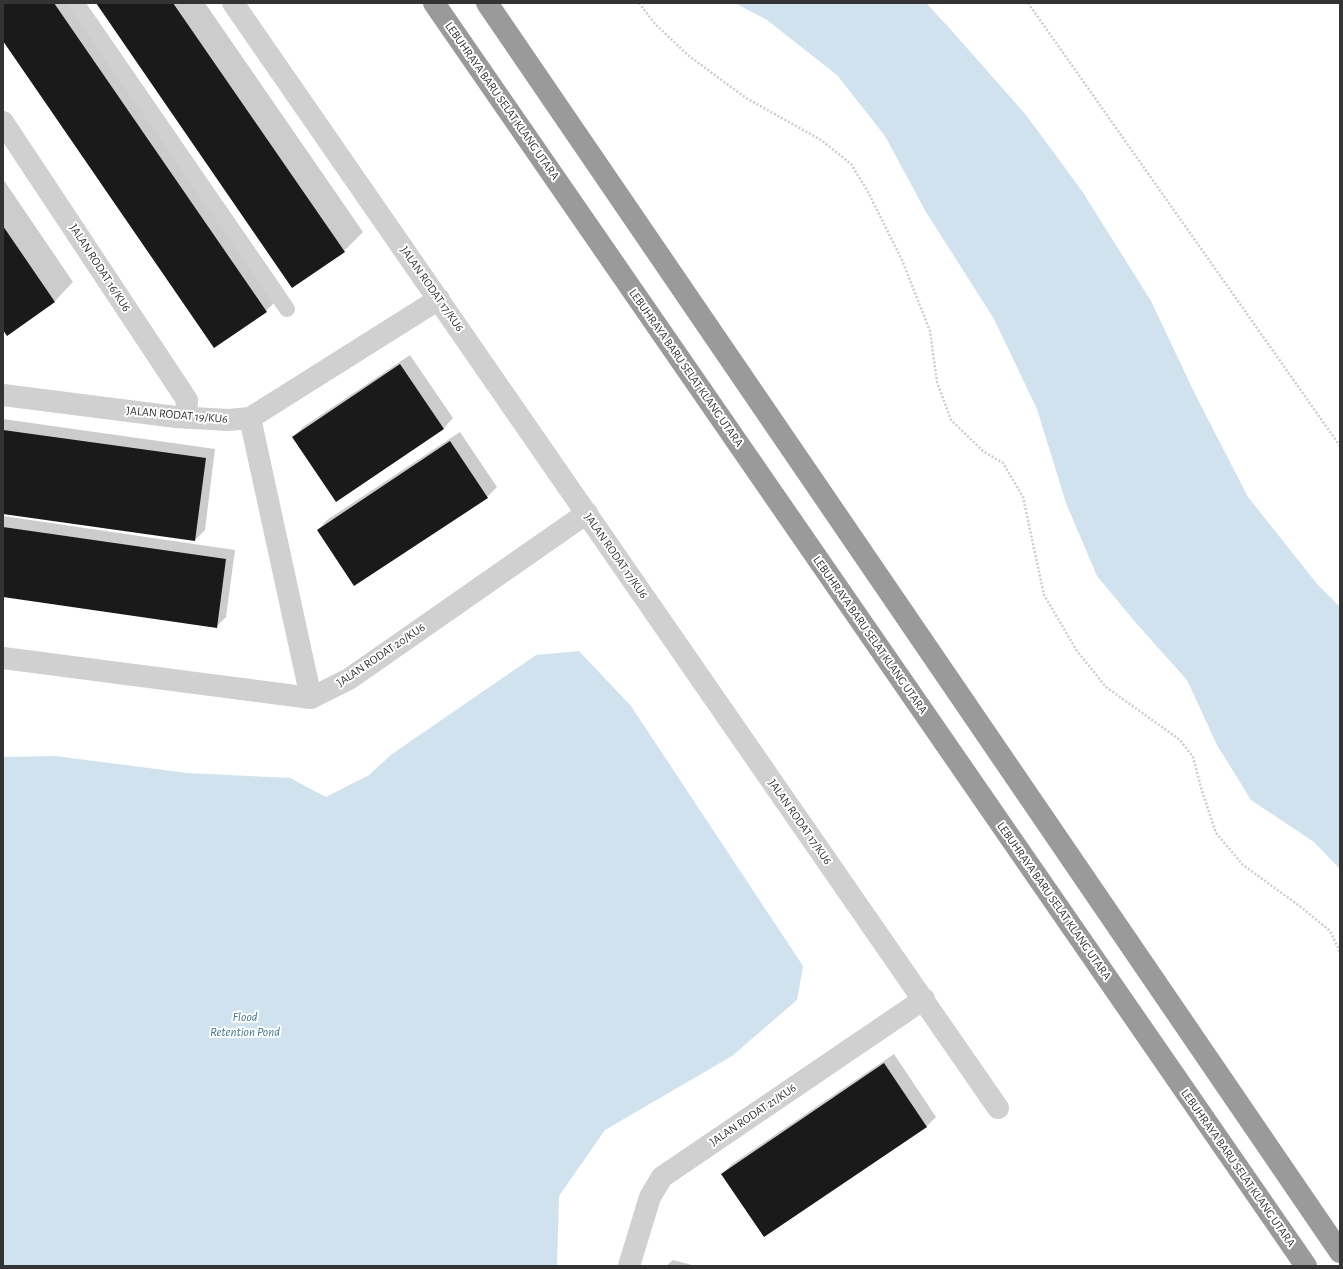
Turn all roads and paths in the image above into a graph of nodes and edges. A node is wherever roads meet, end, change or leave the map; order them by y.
1 (76, 3) edge
2 (233, 3) edge
3 (434, 3) edge
4 (487, 3) edge
5 (640, 3) edge
6 (1028, 3) edge
7 (3, 122) edge
8 (438, 299) junction
9 (287, 309) dead end
10 (3, 395) edge
11 (186, 418) junction
12 (250, 418) junction
13 (1340, 446) edge
14 (586, 514) junction
15 (3, 658) edge
16 (311, 698) junction
17 (1340, 952) edge
18 (924, 999) junction
19 (998, 1108) dead end
20 (1340, 1252) edge
21 (630, 1266) edge
22 (1306, 1266) edge

1 - 9 lane
2 - 8 street, JALAN RODAT 17/KU6
3 - 22 highway, LEBUHRAYA BARU SELAT KLANG UTARA
4 - 20 highway
5 - 17 path
6 - 13 path
7 - 11 street, JALAN RODAT 16/KU6
8 - 12 street, JALAN RODAT 19/KU6
8 - 14 street, JALAN RODAT 17/KU6
10 - 11 street, JALAN RODAT 19/KU6
11 - 12 street, JALAN RODAT 19/KU6
12 - 16 street
14 - 16 street, JALAN RODAT 20/KU6
14 - 18 street, JALAN RODAT 17/KU6
15 - 16 street
18 - 19 street, JALAN RODAT 17/KU6
18 - 21 street, JALAN RODAT 21/KU6

